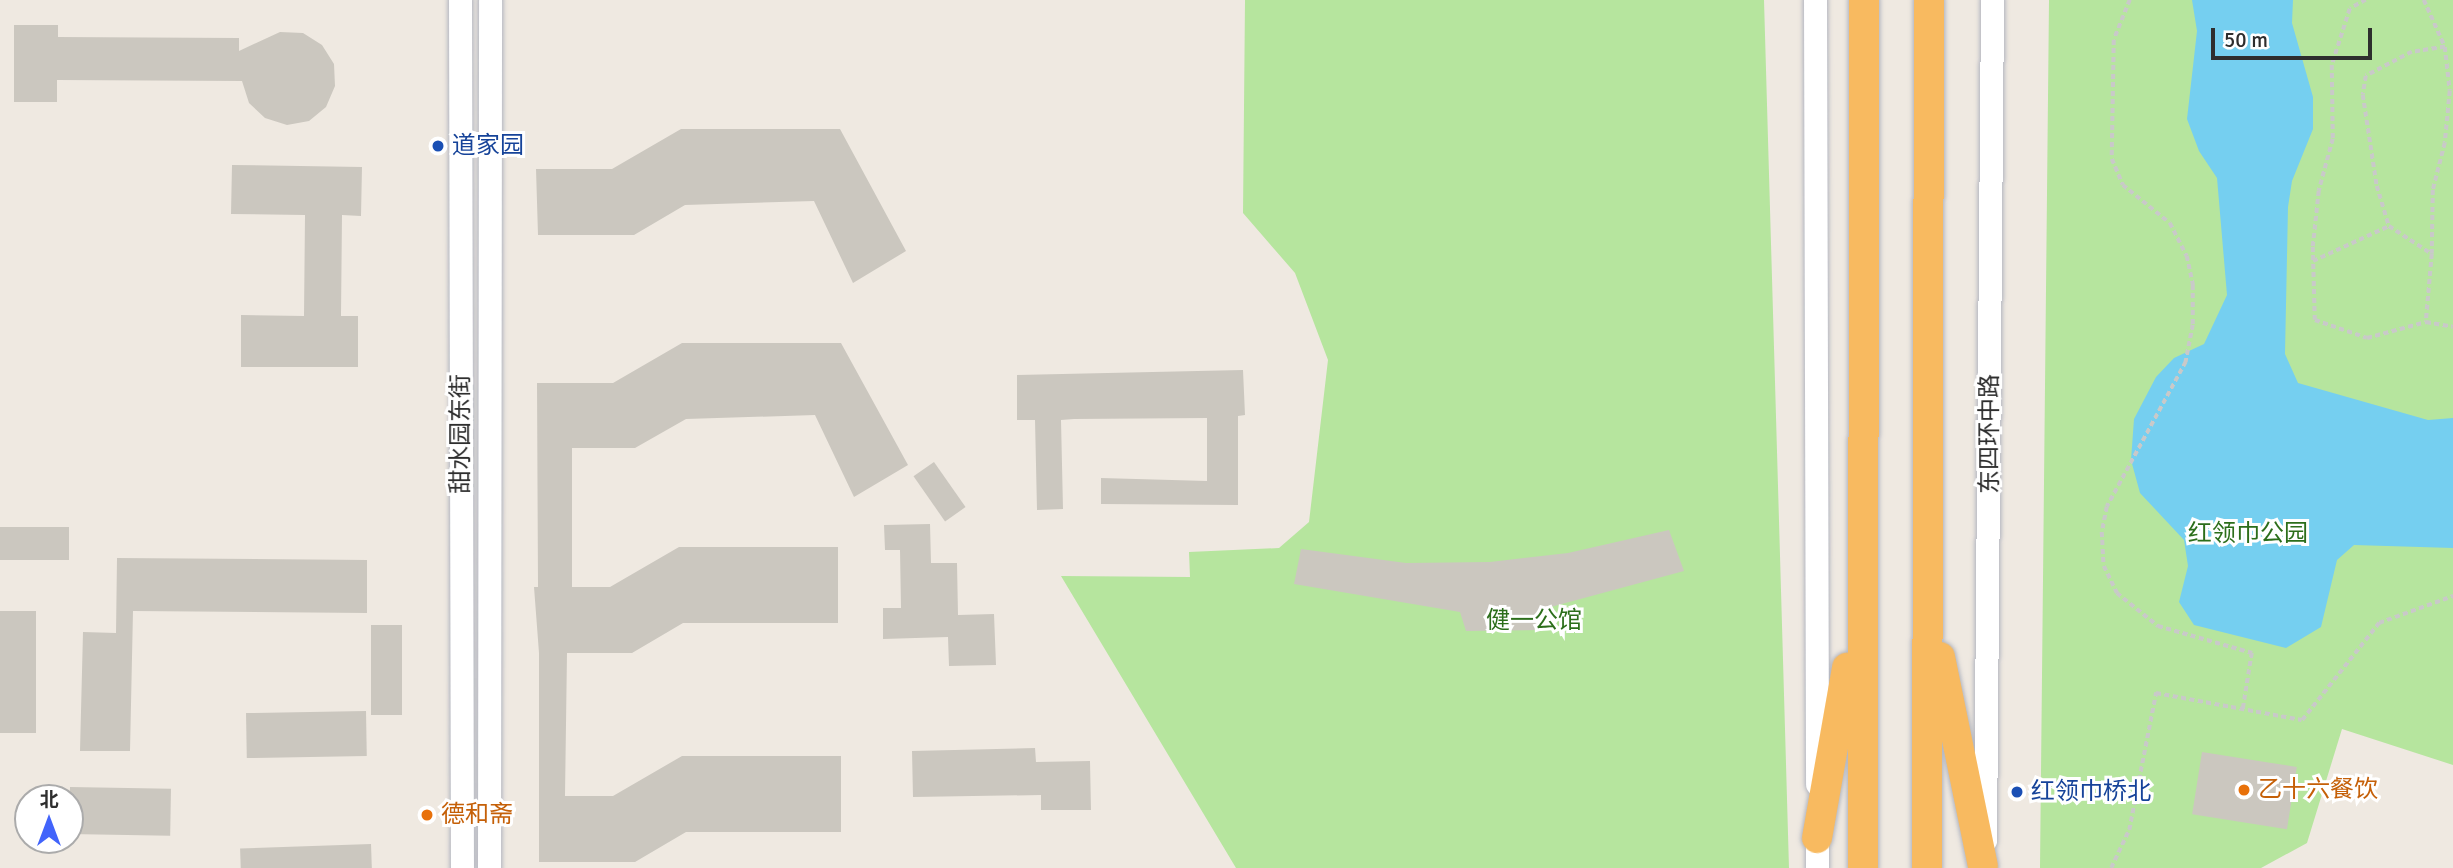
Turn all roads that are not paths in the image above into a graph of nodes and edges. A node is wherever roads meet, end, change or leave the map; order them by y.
1 (460, 0) edge
2 (490, 0) edge
3 (1815, 0) edge
4 (1864, 0) edge
5 (1929, 0) edge
6 (1992, 0) edge
7 (1928, 596) junction
8 (1860, 598) junction
9 (1817, 838) junction
10 (1983, 867) edge
11 (462, 868) edge
12 (489, 868) edge
13 (1817, 868) edge
14 (1863, 868) edge
15 (1927, 868) edge

1 - 11 street, 甜水园东街
2 - 12 street, 甜水园东街
3 - 9 street
4 - 8 highway
5 - 7 highway
6 - 10 street, 东四环中路
7 - 10 highway
7 - 15 highway
8 - 9 highway
8 - 14 highway
9 - 13 street

